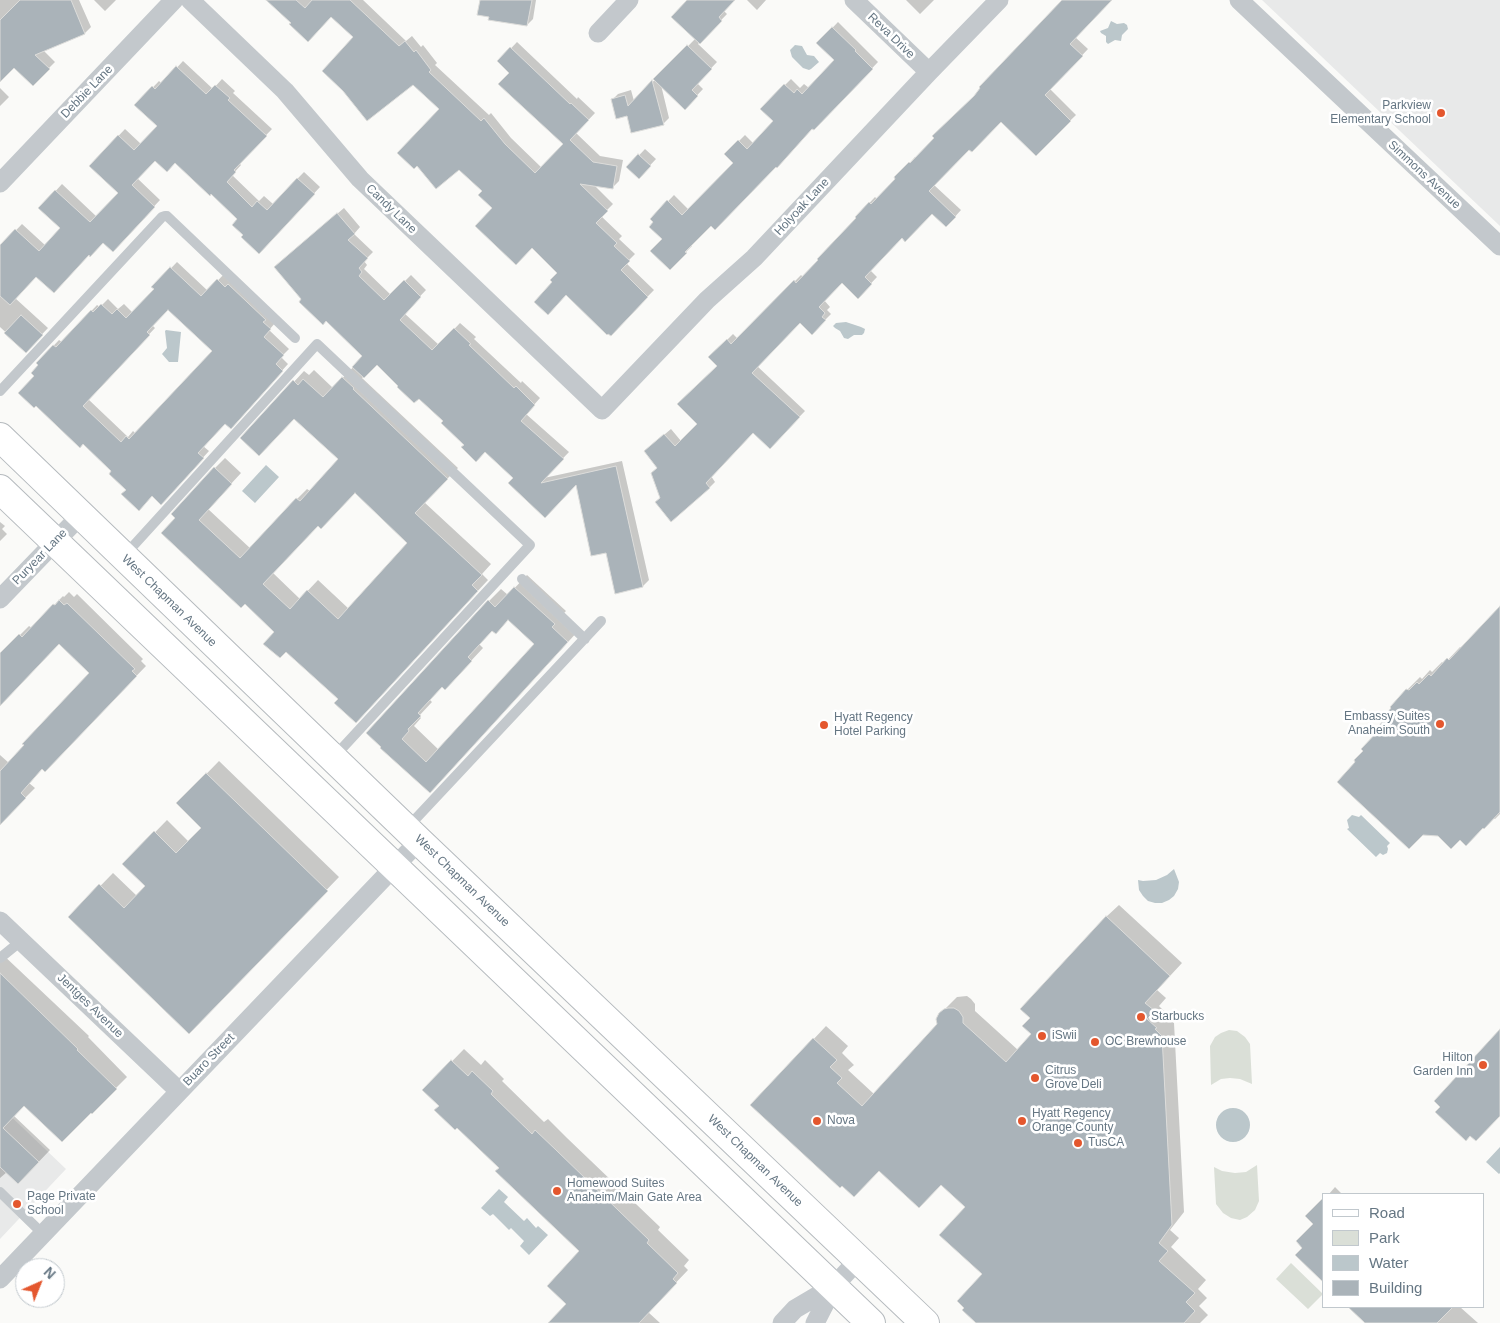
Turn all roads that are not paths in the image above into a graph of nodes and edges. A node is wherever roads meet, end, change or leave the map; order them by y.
1 (174, 0) edge
2 (190, 0) edge
3 (629, 0) edge
4 (854, 0) edge
5 (999, 0) edge
6 (1239, 0) edge
7 (598, 33) dead end
8 (929, 72) junction
9 (0, 183) edge
10 (1500, 246) edge
11 (295, 338) dead end
12 (0, 391) edge
13 (602, 410) joint
14 (0, 438) edge
15 (0, 489) edge
16 (80, 516) junction
17 (55, 541) junction
18 (123, 557) junction
19 (522, 579) dead end
20 (0, 598) edge
21 (601, 621) dead end
22 (585, 639) junction
23 (333, 757) junction
24 (413, 835) junction
25 (394, 866) junction
26 (0, 921) edge
27 (21, 941) junction
28 (0, 958) edge
29 (179, 1091) junction
30 (0, 1192) edge
31 (43, 1234) junction
32 (858, 1260) junction
33 (0, 1278) edge
34 (834, 1286) junction
35 (782, 1323) edge
36 (816, 1323) edge
37 (871, 1323) edge
38 (925, 1323) edge

1 - 9 street, Debbie Lane
2 - 13 street, Candy Lane
3 - 7 street
4 - 8 street, Reva Drive
5 - 8 street, Holyoak Lane
6 - 10 street, Simmons Avenue
8 - 13 street, Holyoak Lane
11 - 12 lane
14 - 16 main road, West Chapman Avenue
15 - 17 main road
16 - 17 street, Puryear Lane
16 - 18 main road, West Chapman Avenue
17 - 20 street, Puryear Lane
17 - 25 main road
18 - 23 main road, West Chapman Avenue
18 - 23 lane
19 - 22 lane
21 - 22 lane
22 - 24 lane
23 - 24 main road, West Chapman Avenue
24 - 25 street, Buaro Street
24 - 32 main road, West Chapman Avenue
25 - 29 street, Buaro Street
25 - 34 main road
26 - 27 street, Jentges Avenue
27 - 28 lane
27 - 29 street, Jentges Avenue
29 - 31 street, Buaro Street
30 - 31 lane
31 - 33 street, Buaro Street
32 - 34 street
32 - 38 main road, West Chapman Avenue
34 - 35 street
34 - 36 street
34 - 37 main road

